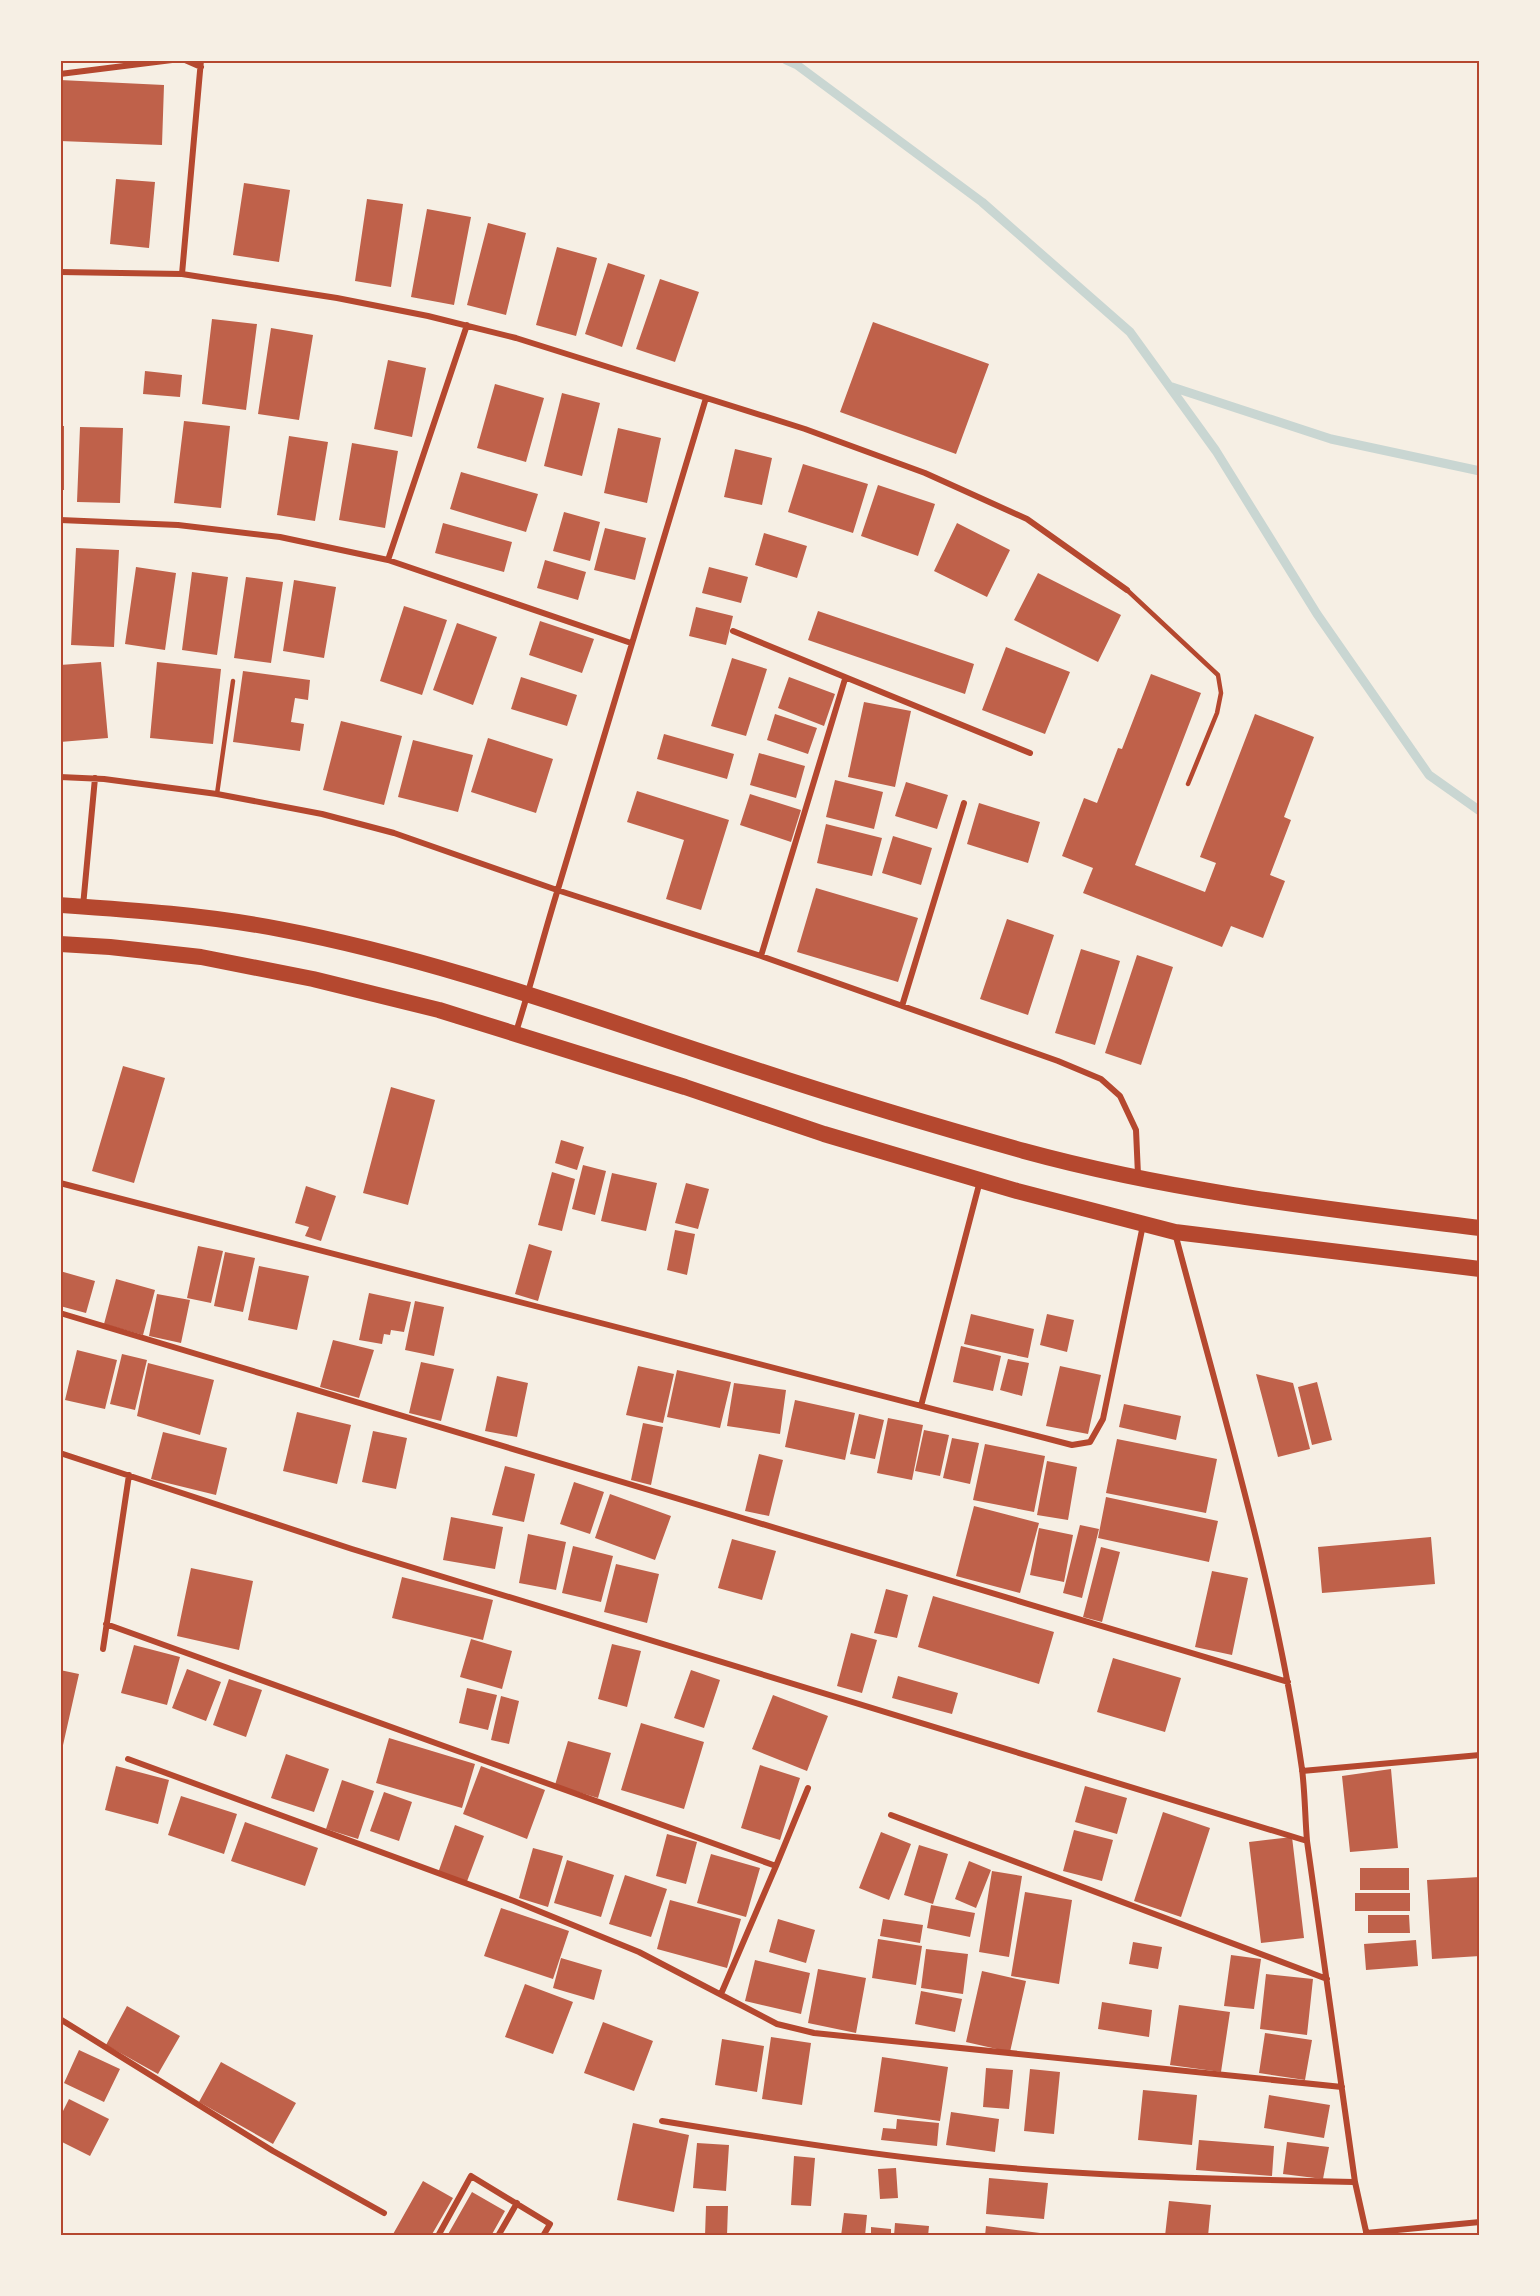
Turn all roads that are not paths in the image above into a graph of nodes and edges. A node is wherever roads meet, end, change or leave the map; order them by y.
1 (172, 60) edge
2 (185, 60) edge
3 (201, 64) edge
4 (60, 74) edge
5 (60, 272) edge
6 (182, 274) junction
7 (467, 325) junction
8 (706, 398) junction
9 (60, 520) edge
10 (388, 560) junction
11 (1127, 590) joint
12 (733, 631) dead end
13 (631, 643) junction
14 (845, 679) junction
15 (233, 681) dead end
16 (1030, 753) dead end
17 (60, 777) edge
18 (95, 778) junction
19 (1188, 784) dead end
20 (217, 794) junction
21 (964, 803) dead end
22 (557, 890) junction
23 (60, 905) edge
24 (83, 907) junction
25 (60, 944) edge
26 (761, 956) junction
27 (528, 994) junction
28 (902, 1006) junction
29 (516, 1033) junction
30 (1138, 1178) junction
31 (980, 1180) junction
32 (60, 1183) edge
33 (1143, 1225) junction
34 (1480, 1228) edge
35 (1175, 1232) junction
36 (1480, 1269) edge
37 (60, 1313) edge
38 (921, 1406) junction
39 (60, 1453) edge
40 (129, 1475) junction
41 (106, 1624) junction
42 (103, 1649) dead end
43 (1288, 1683) junction
44 (1480, 1755) edge
45 (128, 1759) dead end
46 (1302, 1771) junction
47 (808, 1788) dead end
48 (891, 1815) dead end
49 (1307, 1841) junction
50 (776, 1866) junction
51 (1327, 1979) junction
52 (721, 1994) junction
53 (60, 2019) edge
54 (1342, 2087) junction
55 (662, 2121) dead end
56 (1355, 2182) junction
57 (517, 2203) junction
58 (384, 2213) dead end
59 (1480, 2222) edge
60 (1366, 2234) edge
61 (438, 2236) edge
62 (498, 2236) edge
63 (543, 2236) edge

1 - 4 street
2 - 3 street
3 - 6 street
5 - 6 street
6 - 7 street
7 - 8 street
7 - 10 street
8 - 11 street
8 - 13 street
9 - 10 street
10 - 13 street
11 - 19 lane
12 - 14 street
13 - 22 street
14 - 16 street
14 - 26 street
15 - 20 lane
17 - 18 street
18 - 20 street
18 - 24 street
20 - 22 street
21 - 28 street
22 - 26 street
22 - 27 street
23 - 24 highway
24 - 27 highway
25 - 29 highway
26 - 28 street
27 - 29 street
27 - 30 highway
28 - 30 street
29 - 31 highway
30 - 34 highway
31 - 33 highway
31 - 38 street
32 - 38 street
33 - 35 highway
33 - 38 street
35 - 36 highway
35 - 43 street
37 - 43 street
39 - 40 street
40 - 41 street
40 - 49 street
41 - 42 street
41 - 50 street
43 - 46 street
44 - 46 street
45 - 52 street
46 - 49 street
47 - 50 street
48 - 51 street
49 - 51 street
50 - 52 street
51 - 54 street
52 - 54 street
53 - 58 street
54 - 56 street
55 - 56 street
56 - 60 street
57 - 61 street
57 - 62 street
57 - 63 street
59 - 60 street

